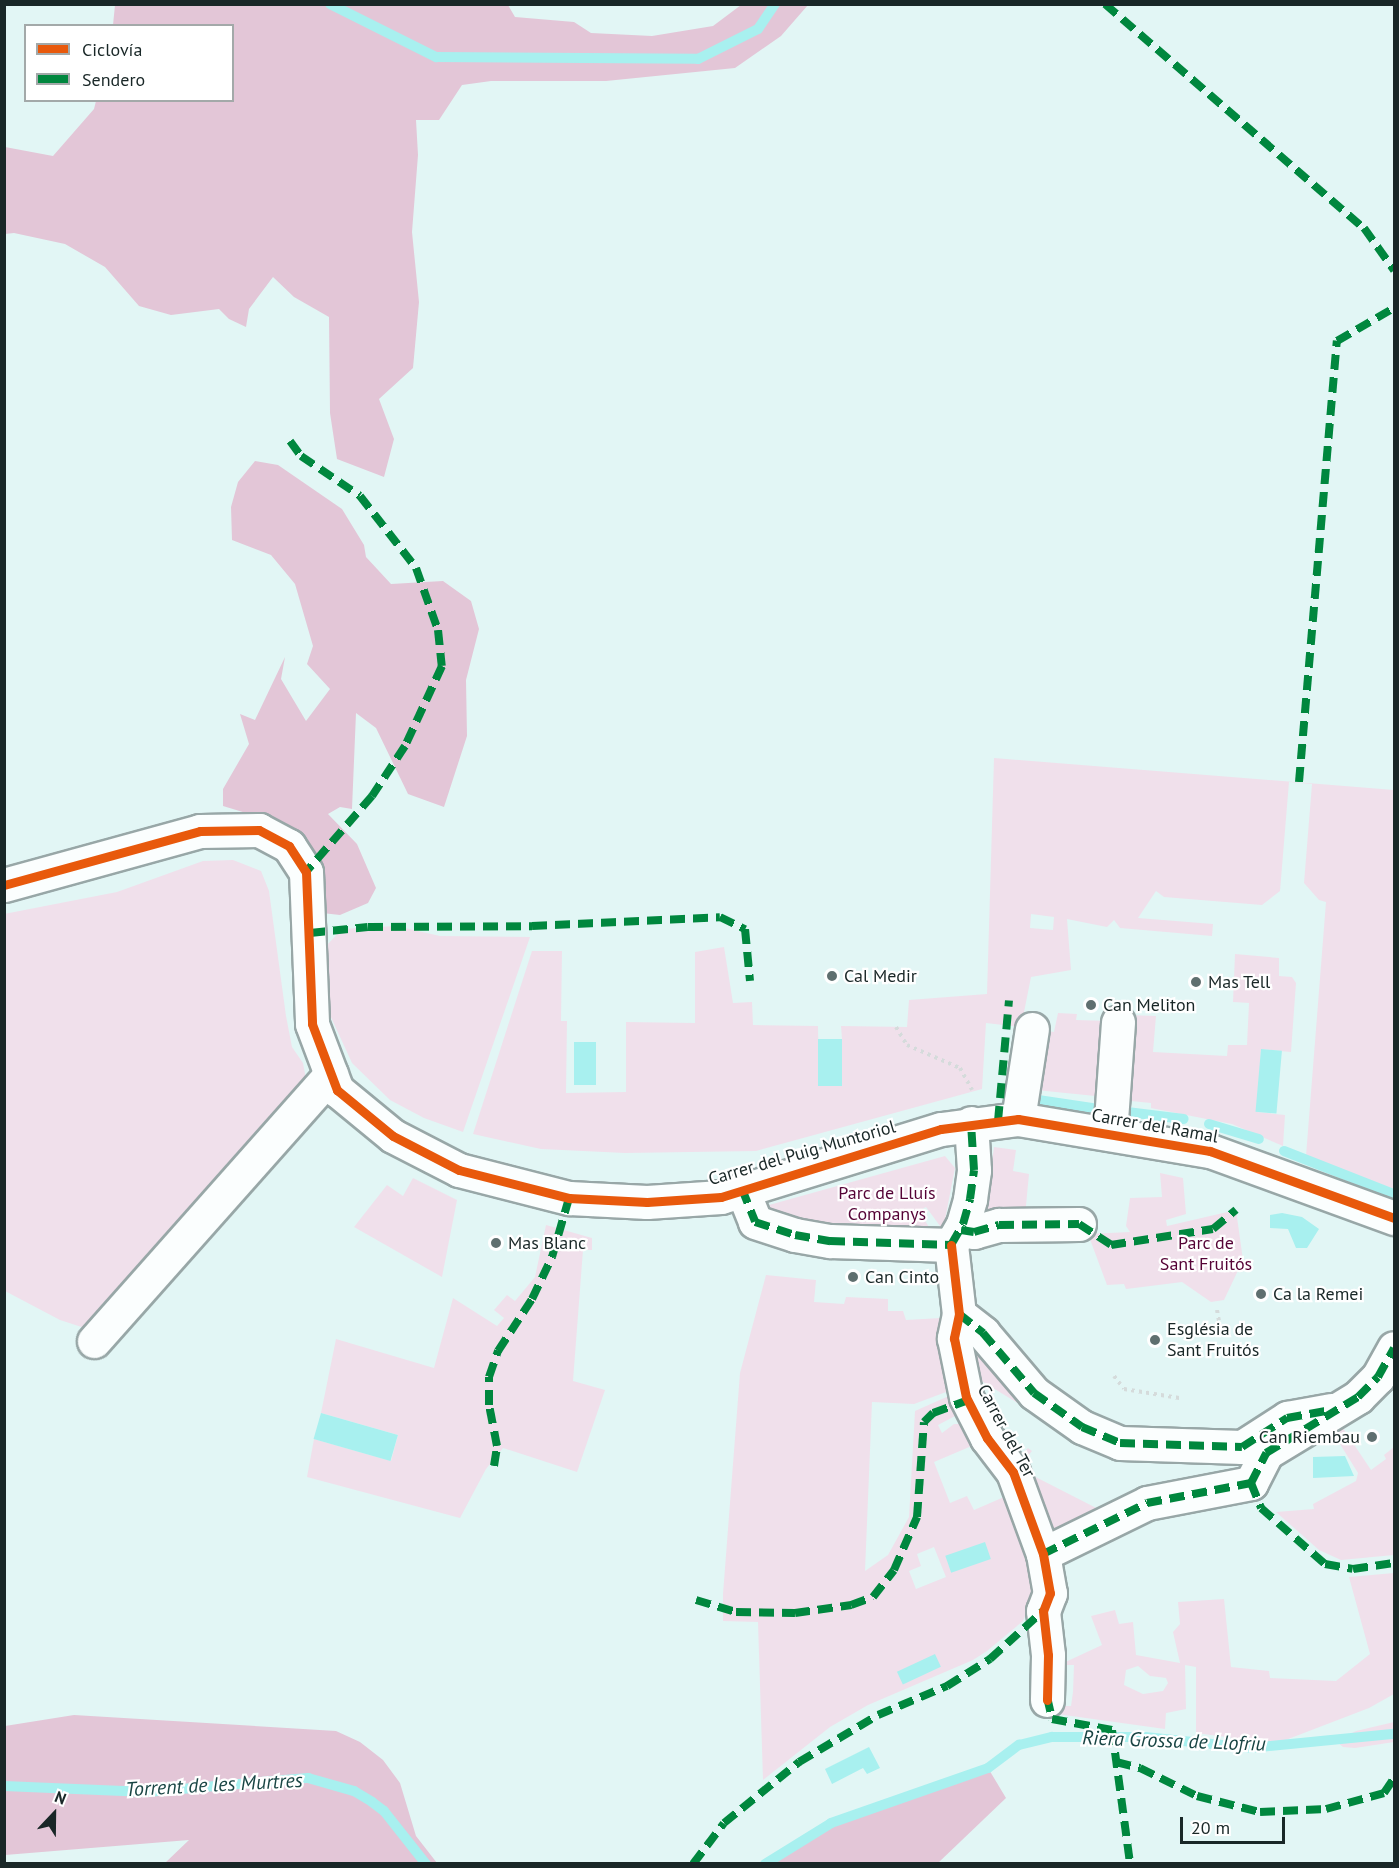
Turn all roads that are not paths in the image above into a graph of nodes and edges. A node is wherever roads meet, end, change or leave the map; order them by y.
1 (4, 885) edge
2 (1118, 1023) dead end
3 (1032, 1029) dead end
4 (331, 1074) junction
5 (971, 1107) junction
6 (1018, 1119) junction
7 (1110, 1134) junction
8 (742, 1190) junction
9 (1395, 1218) edge
10 (1078, 1224) dead end
11 (956, 1237) junction
12 (959, 1314) junction
13 (94, 1341) dead end
14 (1395, 1348) edge
15 (1331, 1410) junction
16 (1043, 1554) junction
17 (1047, 1700) dead end

1 - 4 street, Carrer del Puig Muntoriol
2 - 7 street
3 - 6 street
4 - 8 street, Carrer del Puig Muntoriol
4 - 13 street
5 - 6 street, Carrer del Ramal
5 - 8 street, Carrer del Puig Muntoriol
5 - 11 street, Carrer del Ter
6 - 7 street, Carrer del Ramal
7 - 9 street, Carrer del Ramal
8 - 11 street
10 - 11 street
11 - 12 street, Carrer del Ter
12 - 15 street
12 - 16 street, Carrer del Ter
14 - 15 street
15 - 16 street
16 - 17 street, Carrer del Ter

